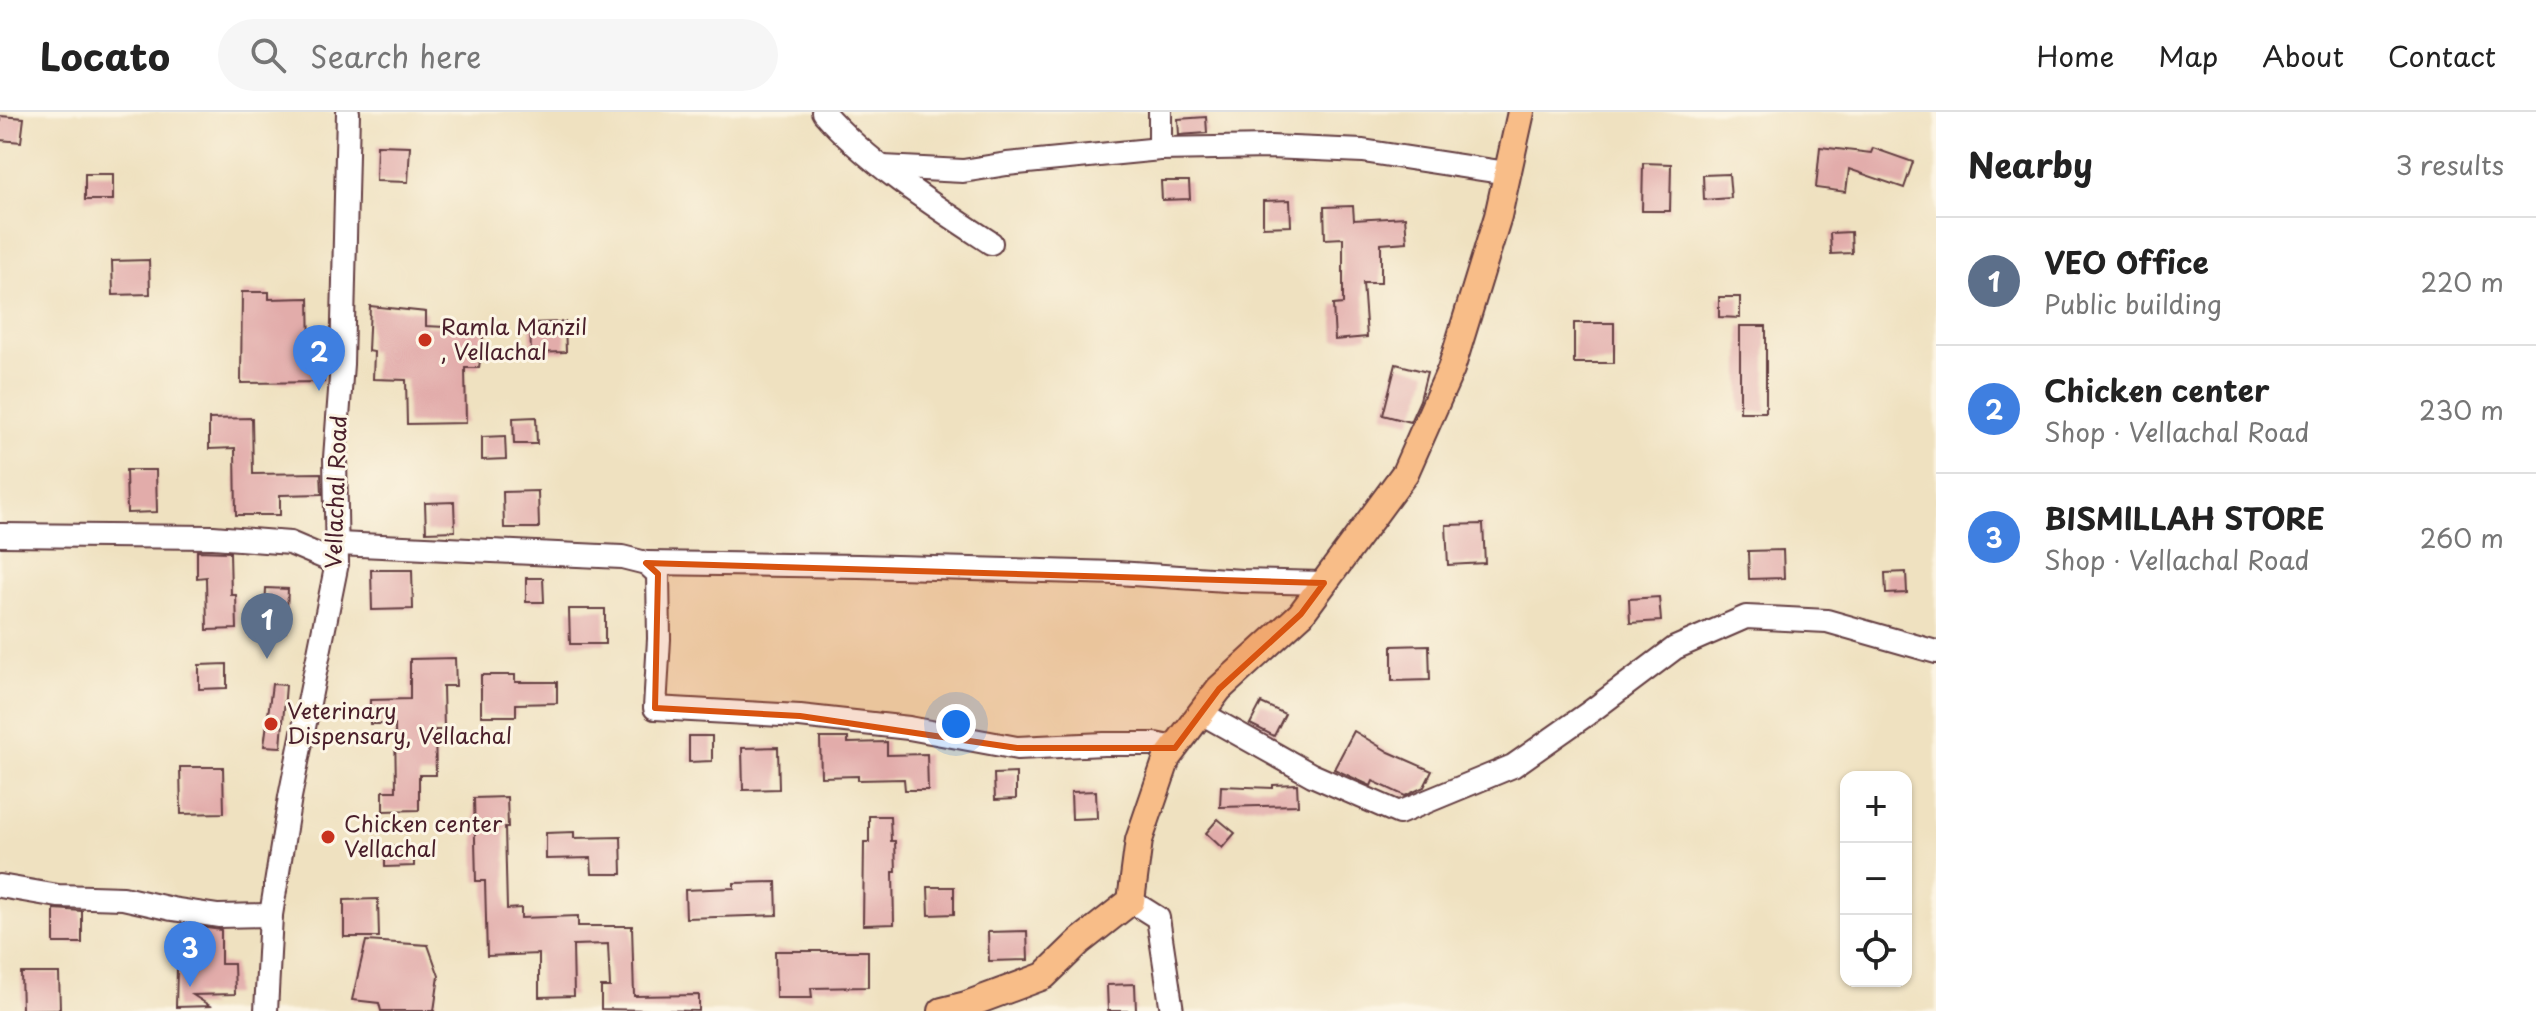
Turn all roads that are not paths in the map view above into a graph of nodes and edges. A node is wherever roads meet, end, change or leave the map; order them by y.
1 (348, 112) edge
2 (823, 112) edge
3 (1160, 112) edge
4 (1521, 112) edge
5 (1160, 149) junction
6 (883, 167) junction
7 (1507, 173) junction
8 (991, 243) dead end
9 (0, 535) edge
10 (337, 554) junction
11 (646, 563) junction
12 (1324, 583) junction
13 (1936, 652) edge
14 (1201, 713) junction
15 (1175, 748) junction
16 (0, 886) edge
17 (1131, 901) junction
18 (271, 915) junction
19 (266, 1011) edge
20 (942, 1011) edge
21 (1172, 1011) edge

1 - 10 street, Vellachal Road
2 - 6 street
3 - 5 street
4 - 7 main road
5 - 6 street
5 - 7 street
6 - 8 street
7 - 12 main road
9 - 10 street
10 - 11 street
10 - 18 street, Vellachal Road
11 - 12 street
11 - 15 street
12 - 14 main road
13 - 14 street
14 - 15 main road
15 - 17 main road
16 - 18 street
17 - 20 main road
17 - 21 street
18 - 19 street, Vellachal Road

